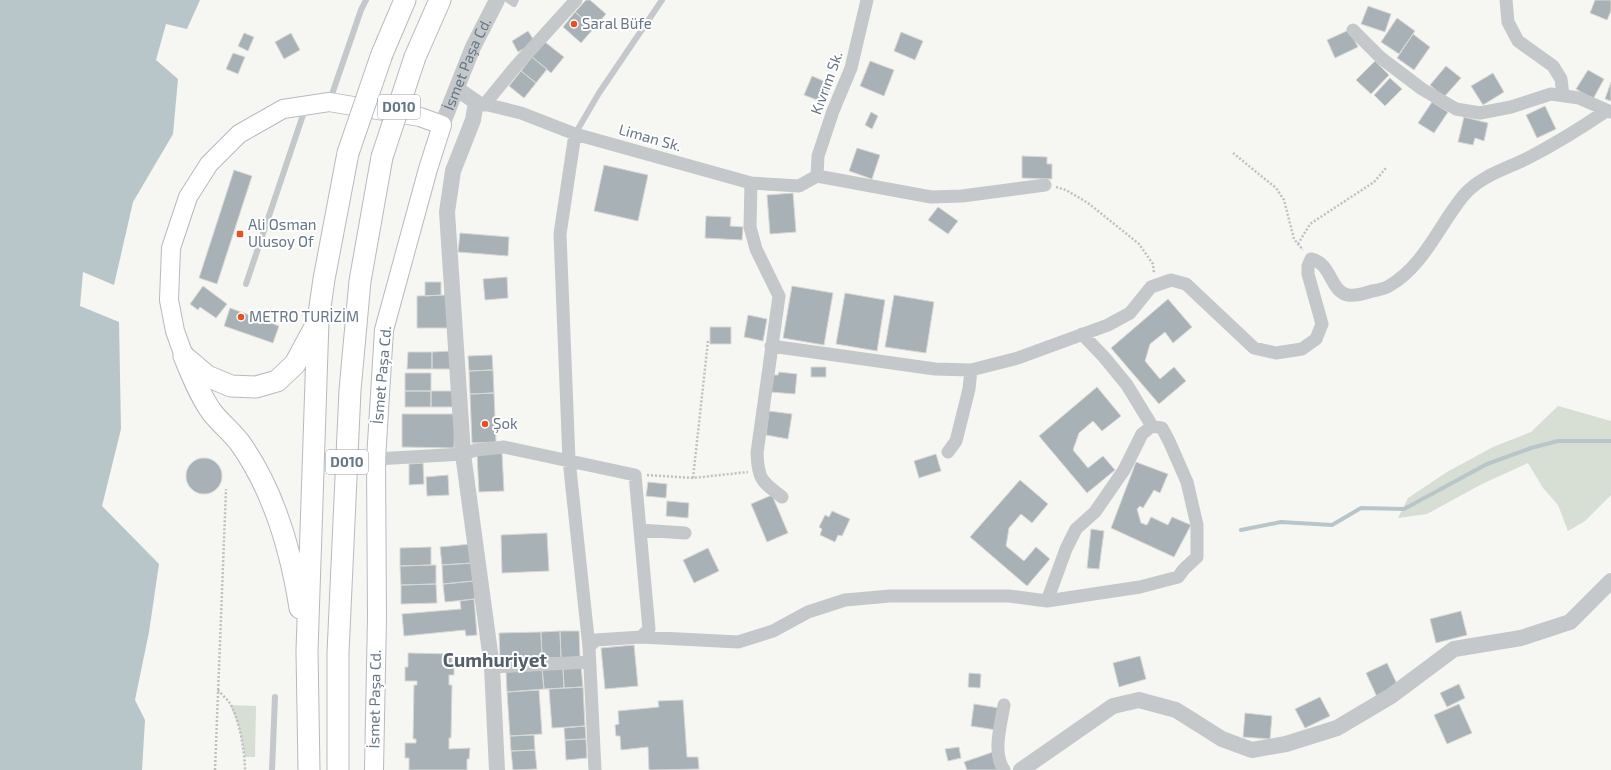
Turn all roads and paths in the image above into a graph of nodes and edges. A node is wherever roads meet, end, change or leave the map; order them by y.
1 (366, 0) edge
2 (405, 0) edge
3 (440, 0) edge
4 (497, 0) edge
5 (508, 0) edge
6 (516, 0) edge
7 (576, 0) edge
8 (662, 0) edge
9 (867, 0) edge
10 (1506, 0) edge
11 (1353, 30) dead end
12 (457, 89) junction
13 (1562, 95) junction
14 (330, 102) junction
15 (480, 104) junction
16 (306, 105) junction
17 (1608, 111) edge
18 (442, 125) junction
19 (575, 134) junction
20 (1233, 153) dead end
21 (1386, 168) dead end
22 (817, 176) junction
23 (750, 183) junction
24 (1045, 185) joint
25 (1298, 244) junction
26 (1311, 259) junction
27 (246, 284) dead end
28 (1156, 285) junction
29 (318, 321) junction
30 (1082, 334) junction
31 (708, 341) dead end
32 (771, 346) junction
33 (184, 356) junction
34 (971, 370) junction
35 (1152, 426) junction
36 (948, 452) dead end
37 (463, 454) junction
38 (376, 459) junction
39 (569, 460) junction
40 (758, 472) junction
41 (635, 475) junction
42 (693, 478) junction
43 (226, 489) dead end
44 (782, 497) dead end
45 (640, 530) junction
46 (685, 532) dead end
47 (1611, 581) edge
48 (1047, 601) junction
49 (641, 638) junction
50 (589, 647) junction
51 (307, 651) junction
52 (588, 662) junction
53 (492, 667) junction
54 (218, 690) junction
55 (275, 697) dead end
56 (1004, 705) dead end
57 (215, 770) edge
58 (245, 770) edge
59 (272, 770) edge
60 (309, 770) edge
61 (338, 770) edge
62 (374, 770) edge
63 (497, 770) edge
64 (595, 770) edge
65 (1004, 770) edge
66 (1021, 770) edge

1 - 14 lane
2 - 29 highway, D010, bridge
3 - 61 highway, D010, bridge
4 - 12 street, İsmet Paşa Cd.
5 - 6 lane
7 - 15 street
8 - 19 lane
9 - 22 street, Kıvrım Sk.
10 - 13 street
11 - 13 street
12 - 15 street
12 - 18 street, İsmet Paşa Cd.
13 - 17 street
14 - 16 main road
14 - 18 main road
15 - 19 street, Liman Sk.
15 - 37 street
16 - 27 lane
16 - 33 main road
17 - 26 street
18 - 38 main road, İsmet Paşa Cd.
19 - 23 street, Liman Sk.
19 - 39 street
20 - 25 path
21 - 25 path
22 - 23 street, Liman Sk.
22 - 24 street
23 - 32 street
24 - 28 path
25 - 26 path
26 - 28 street
28 - 30 street
29 - 33 highway
29 - 51 highway, D010
30 - 34 street
30 - 35 street
31 - 42 path
32 - 34 street
32 - 40 street
33 - 51 highway
34 - 36 street
35 - 48 street
35 - 48 street
37 - 38 street
37 - 39 street
37 - 53 street
38 - 62 main road, İsmet Paşa Cd.
39 - 41 street
39 - 50 street
40 - 42 path
40 - 44 street
41 - 42 path
41 - 45 street
43 - 54 path
45 - 46 street
45 - 49 street
47 - 66 street
48 - 49 street
49 - 50 street
50 - 52 street
51 - 60 highway, D010
52 - 53 street
52 - 64 street
53 - 63 street
54 - 57 path
54 - 58 path
55 - 59 lane
56 - 65 street

